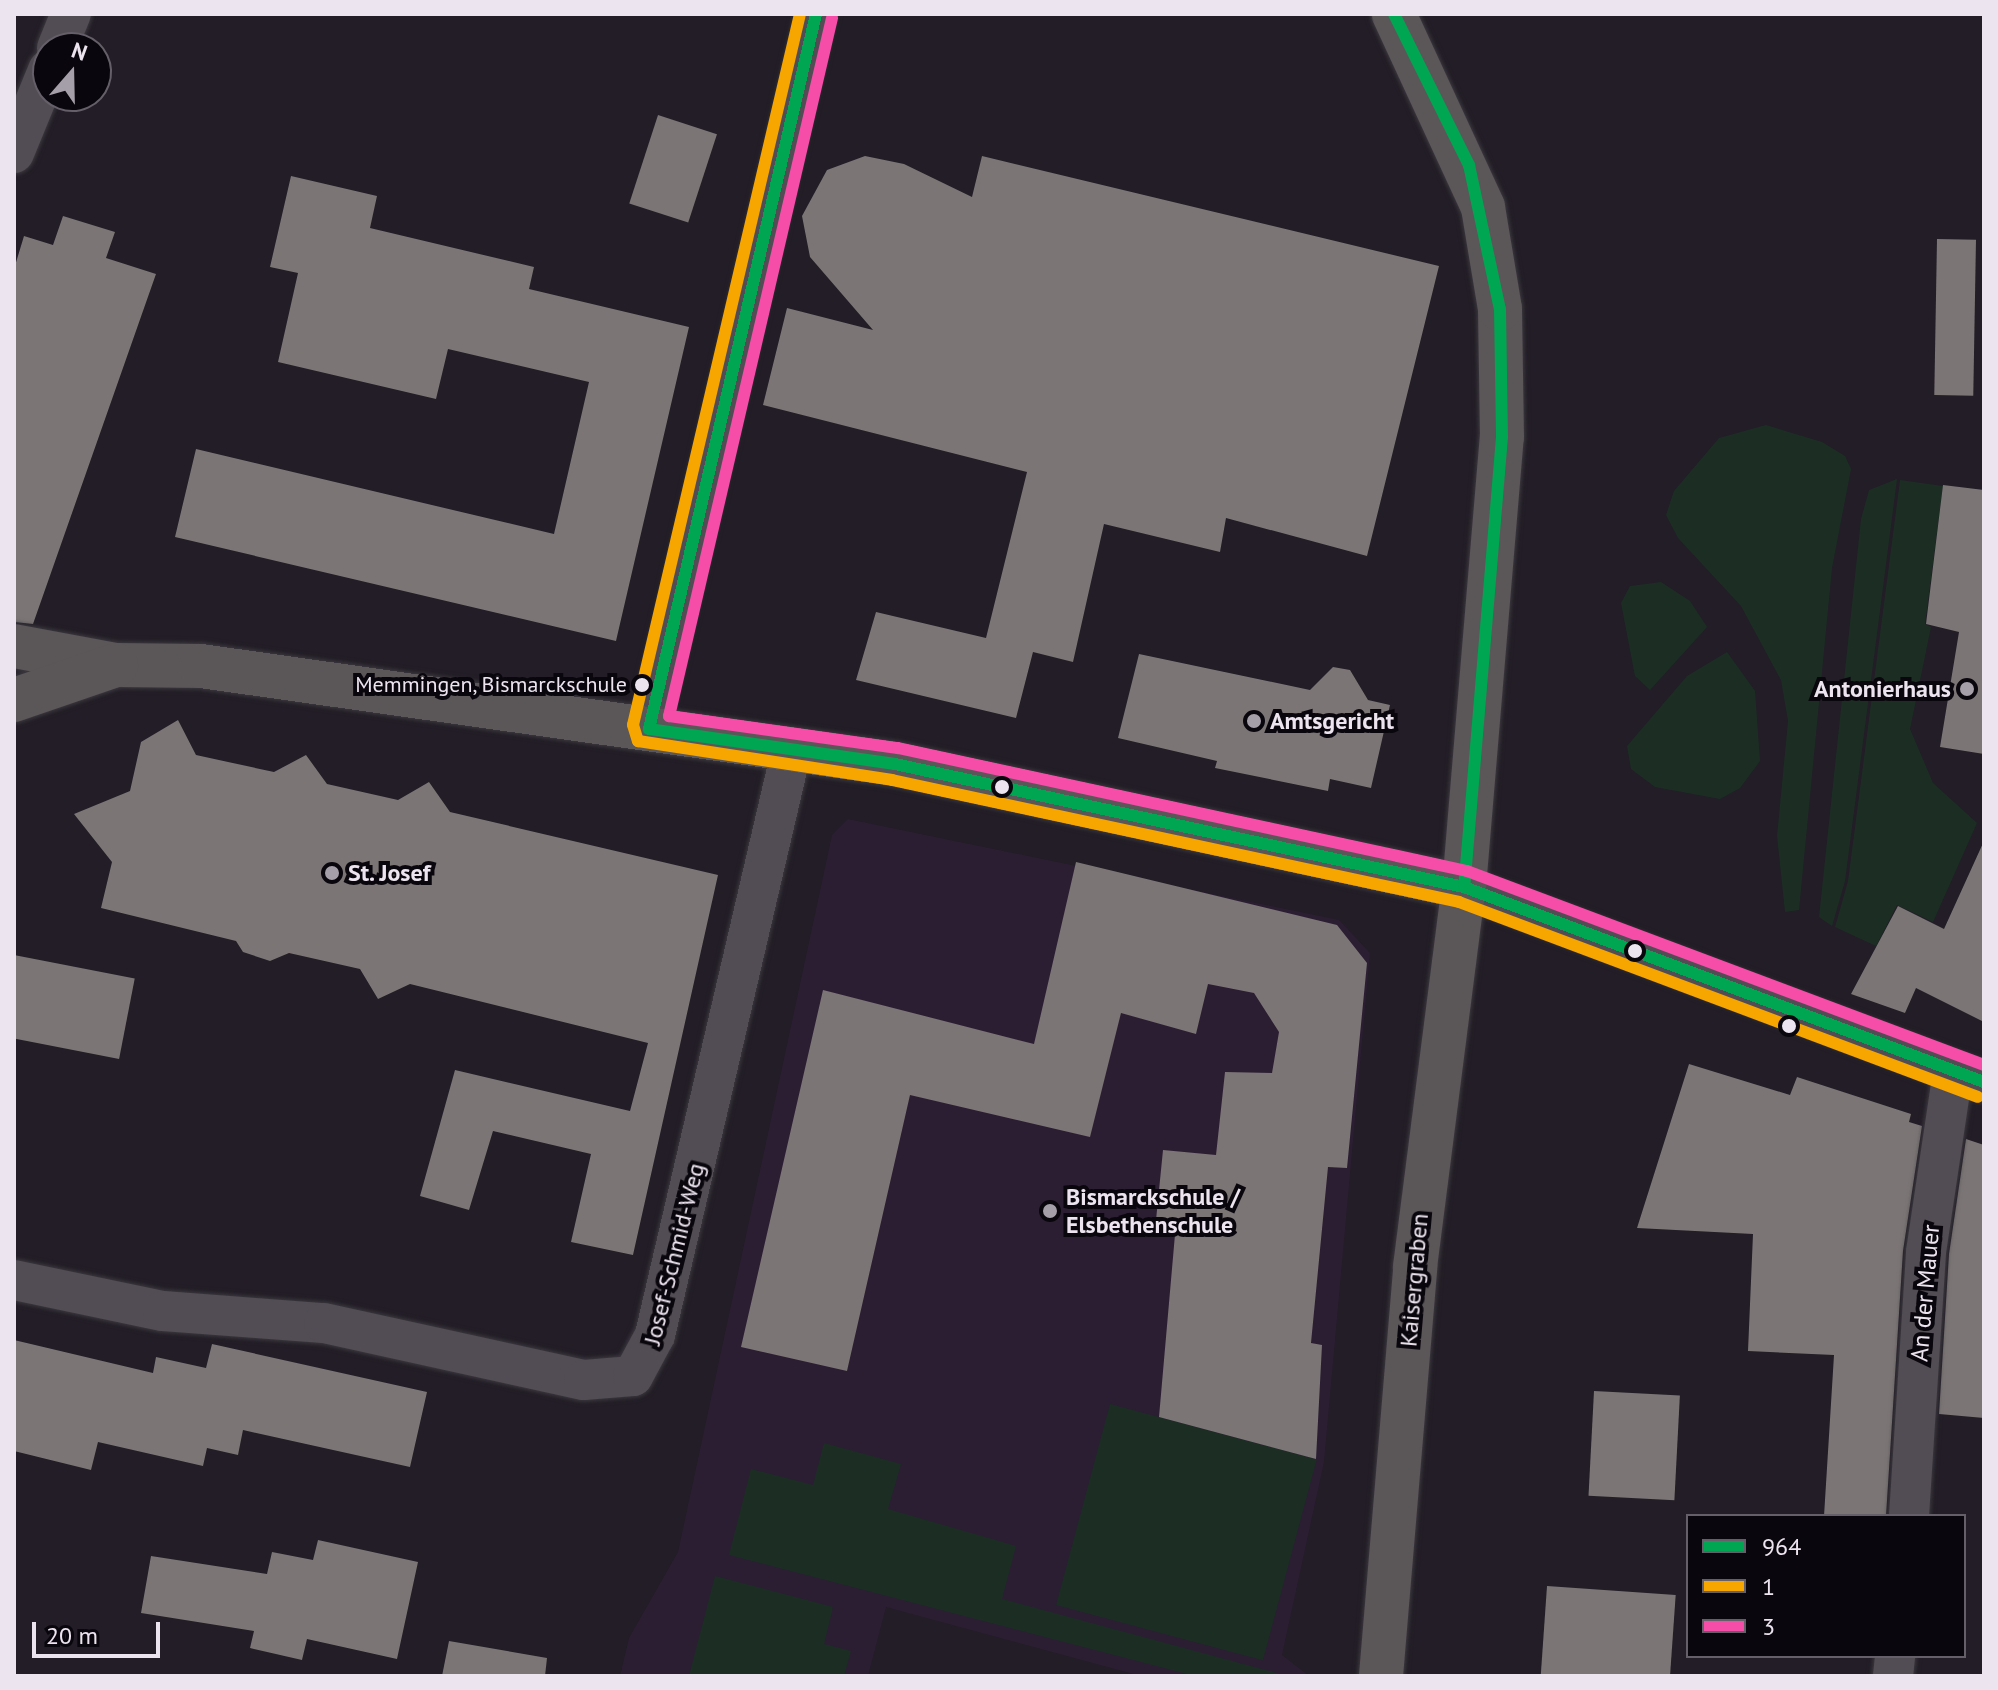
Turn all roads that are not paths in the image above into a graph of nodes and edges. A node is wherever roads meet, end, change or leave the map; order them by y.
1 (816, 14) edge
2 (1394, 14) edge
3 (32, 109) edge
4 (14, 153) edge
5 (14, 646) edge
6 (116, 665) junction
7 (14, 700) edge
8 (649, 729) junction
9 (792, 748) junction
10 (1464, 887) junction
11 (1969, 1077) edge
12 (14, 1280) edge
13 (1909, 1514) edge
14 (1381, 1676) edge

1 - 8 street
2 - 10 street, Kaisergraben
3 - 4 street
5 - 6 street
6 - 7 street
6 - 8 street
8 - 9 street
9 - 10 street
9 - 12 street, Josef-Schmid-Weg
10 - 11 street
10 - 14 street, Kaisergraben
11 - 13 street, An der Mauer

